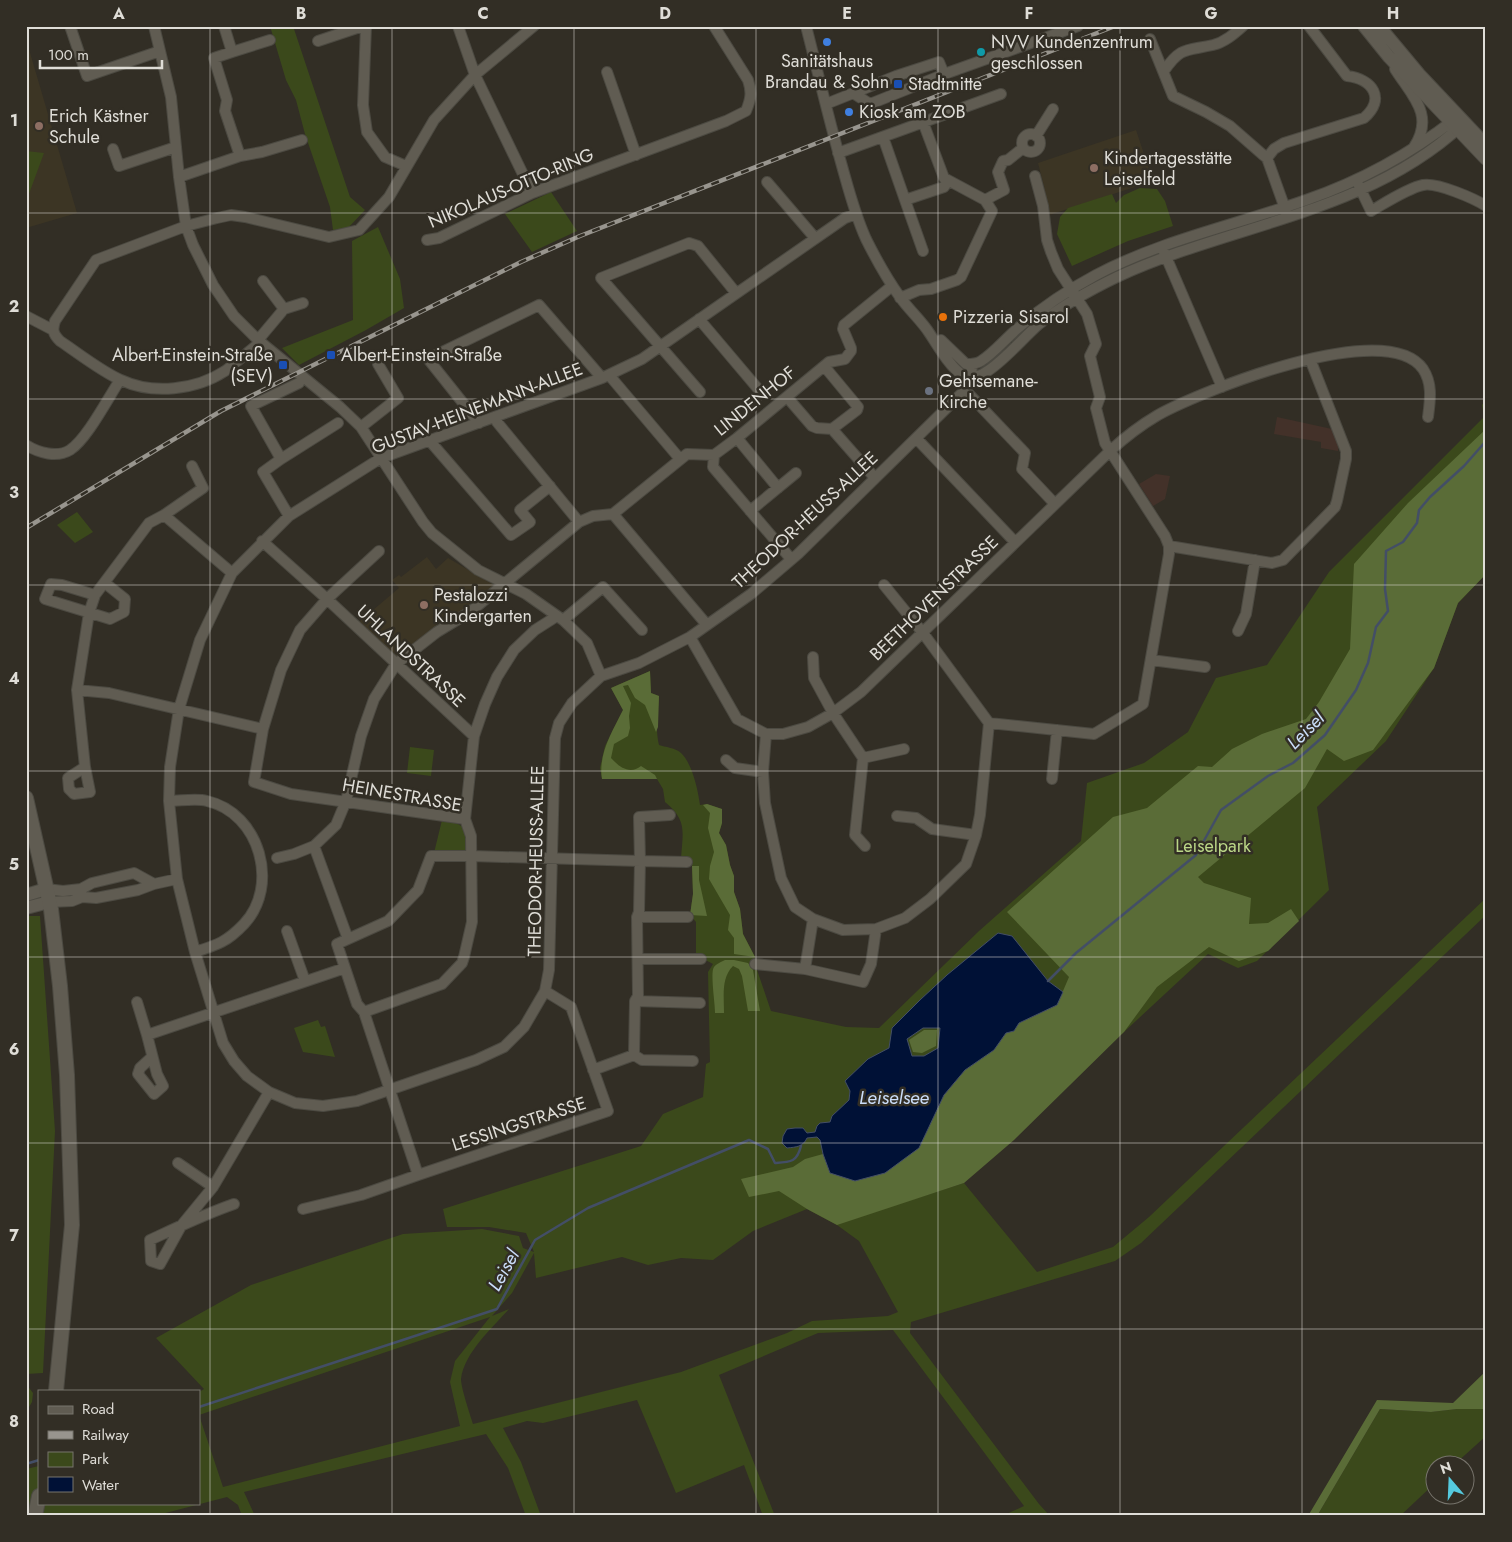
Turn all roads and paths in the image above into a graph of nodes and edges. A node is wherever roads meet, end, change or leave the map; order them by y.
1 (70, 26) edge
2 (154, 26) edge
3 (224, 26) edge
4 (364, 26) edge
5 (458, 26) edge
6 (534, 26) edge
7 (714, 26) edge
8 (806, 26) edge
9 (1078, 26) edge
10 (1243, 26) edge
11 (1309, 26) edge
12 (1364, 26) edge
13 (1380, 26) edge
14 (1150, 39) dead end
15 (270, 40) dead end
16 (318, 41) dead end
17 (160, 51) junction
18 (232, 52) junction
19 (1389, 57) junction
20 (1164, 71) junction
21 (607, 72) dead end
22 (944, 74) junction
23 (475, 75) junction
24 (853, 93) junction
25 (1001, 94) dead end
26 (826, 104) junction
27 (1052, 109) dead end
28 (923, 122) junction
29 (1459, 126) junction
30 (883, 136) junction
31 (302, 140) dead end
32 (1486, 145) edge
33 (176, 147) junction
34 (113, 149) dead end
35 (1412, 150) junction
36 (838, 153) junction
37 (636, 155) junction
38 (240, 156) junction
39 (1267, 158) junction
40 (1486, 159) edge
41 (406, 166) junction
42 (1036, 176) dead end
43 (179, 177) junction
44 (1356, 180) junction
45 (948, 181) junction
46 (767, 182) dead end
47 (1361, 190) junction
48 (532, 194) junction
49 (983, 199) junction
50 (905, 200) junction
51 (1486, 206) edge
52 (1287, 212) junction
53 (856, 214) junction
54 (186, 226) junction
55 (815, 238) junction
56 (427, 240) dead end
57 (1162, 246) junction
58 (923, 251) dead end
59 (1166, 257) junction
60 (264, 281) dead end
61 (892, 286) junction
62 (736, 293) junction
63 (1074, 294) junction
64 (900, 298) junction
65 (303, 303) dead end
66 (284, 309) junction
67 (26, 316) edge
68 (699, 319) junction
69 (52, 330) junction
70 (930, 333) junction
71 (260, 341) junction
72 (661, 347) junction
73 (1310, 359) junction
74 (378, 364) dead end
75 (972, 364) junction
76 (824, 366) junction
77 (606, 376) junction
78 (971, 377) junction
79 (120, 380) junction
80 (299, 383) dead end
81 (1222, 387) junction
82 (759, 390) tunnel mouth
83 (965, 390) junction
84 (700, 392) dead end
85 (787, 397) junction
86 (495, 417) junction
87 (1428, 417) dead end
88 (338, 423) dead end
89 (479, 423) junction
90 (361, 427) junction
91 (832, 429) junction
92 (737, 438) junction
93 (916, 438) junction
94 (430, 440) junction
95 (26, 445) edge
96 (1110, 451) junction
97 (714, 455) junction
98 (381, 458) junction
99 (280, 459) junction
100 (680, 459) junction
101 (192, 466) dead end
102 (796, 473) dead end
103 (875, 478) junction
104 (550, 486) junction
105 (778, 488) junction
106 (1055, 504) junction
107 (750, 511) junction
108 (613, 514) junction
109 (164, 515) junction
110 (289, 516) junction
111 (579, 522) junction
112 (262, 541) junction
113 (1015, 542) junction
114 (1169, 546) junction
115 (379, 551) dead end
116 (791, 560) junction
117 (1255, 560) junction
118 (232, 573) junction
119 (105, 583) junction
120 (504, 583) junction
121 (884, 585) dead end
122 (95, 595) junction
123 (327, 599) junction
124 (89, 613) junction
125 (560, 618) junction
126 (707, 625) junction
127 (642, 630) dead end
128 (1238, 631) dead end
129 (923, 633) junction
130 (690, 637) junction
131 (813, 657) dead end
132 (1151, 660) junction
133 (396, 664) junction
134 (1205, 667) dead end
135 (601, 676) junction
136 (77, 690) junction
137 (180, 709) junction
138 (833, 713) junction
139 (989, 723) junction
140 (263, 729) junction
141 (1057, 730) junction
142 (766, 734) junction
143 (474, 736) junction
144 (904, 749) dead end
145 (863, 758) junction
146 (726, 760) dead end
147 (85, 767) dead end
148 (763, 772) junction
149 (1052, 779) dead end
150 (26, 798) edge
151 (169, 800) junction
152 (346, 801) junction
153 (670, 815) dead end
154 (897, 816) dead end
155 (465, 819) junction
156 (976, 834) junction
157 (314, 846) junction
158 (865, 846) dead end
159 (472, 856) junction
160 (277, 858) dead end
161 (552, 858) junction
162 (640, 861) junction
163 (687, 862) dead end
164 (177, 878) junction
165 (154, 884) junction
166 (81, 893) junction
167 (26, 895) edge
168 (48, 896) junction
169 (26, 908) edge
170 (637, 917) junction
171 (688, 917) dead end
172 (814, 919) junction
173 (876, 929) junction
174 (287, 931) dead end
175 (348, 939) junction
176 (194, 952) junction
177 (638, 959) junction
178 (700, 959) dead end
179 (755, 964) dead end
180 (345, 968) junction
181 (805, 969) junction
182 (305, 981) junction
183 (545, 991) junction
184 (635, 1001) junction
185 (137, 1002) dead end
186 (700, 1003) dead end
187 (213, 1012) junction
188 (364, 1012) junction
189 (147, 1035) junction
190 (634, 1055) junction
191 (152, 1057) dead end
192 (693, 1061) dead end
193 (593, 1070) junction
194 (391, 1090) junction
195 (269, 1092) junction
196 (178, 1163) dead end
197 (418, 1175) junction
198 (213, 1187) junction
199 (234, 1204) dead end
200 (303, 1209) dead end
201 (56, 1390) edge
202 (38, 1500) edge
203 (34, 1516) edge

1 - 17 street
2 - 17 street
3 - 18 street
4 - 16 street
4 - 41 street
5 - 23 street
6 - 23 street
7 - 37 street, NIKOLAUS-OTTO-RING
8 - 26 street
9 - 22 street
10 - 20 street
11 - 39 street
12 - 19 street
13 - 29 street
14 - 20 street
15 - 18 street
17 - 33 street
18 - 38 street
19 - 29 street
19 - 35 street
20 - 39 street
21 - 37 street
22 - 24 street
22 - 24 street
23 - 41 street
23 - 48 street
24 - 26 street
25 - 28 street
26 - 36 street
27 - 49 street
28 - 30 street
28 - 45 street
29 - 32 street
29 - 35 street
29 - 40 street
29 - 47 street
30 - 36 street
30 - 50 street
31 - 38 street
33 - 34 street
33 - 43 street
35 - 44 street
36 - 53 street
37 - 48 street, NIKOLAUS-OTTO-RING
38 - 43 street
39 - 52 street
41 - 54 street
42 - 63 street
43 - 54 street
44 - 47 street
44 - 52 street
45 - 49 street
45 - 50 street
46 - 55 street
47 - 51 street
47 - 52 street
48 - 56 street, NIKOLAUS-OTTO-RING
49 - 64 street
50 - 58 street
52 - 57 street
52 - 59 street
53 - 55 street, GUSTAV-HEINEMANN-ALLEE
53 - 61 street
54 - 69 street
54 - 71 street
55 - 62 street, GUSTAV-HEINEMANN-ALLEE
57 - 59 street
57 - 63 street
59 - 63 street
59 - 81 street
60 - 66 street
61 - 64 street
61 - 76 street, LINDENHOF
62 - 68 street, GUSTAV-HEINEMANN-ALLEE
62 - 72 street
63 - 75 street
63 - 78 street
63 - 96 street
64 - 70 street
65 - 66 street
66 - 71 street
67 - 69 street
68 - 72 street, GUSTAV-HEINEMANN-ALLEE
68 - 82 street
69 - 79 street
70 - 75 street
70 - 78 street
71 - 79 street
71 - 90 street
72 - 77 street, GUSTAV-HEINEMANN-ALLEE
72 - 84 street
73 - 81 street, BEETHOVENSTRASSE
73 - 87 street, BEETHOVENSTRASSE
73 - 117 street
74 - 90 street
75 - 78 street, THEODOR-HEUSS-ALLEE
76 - 85 street, LINDENHOF
76 - 91 street
77 - 86 street, GUSTAV-HEINEMANN-ALLEE
77 - 89 street
77 - 100 street
78 - 83 street, THEODOR-HEUSS-ALLEE
79 - 95 street
80 - 99 street
81 - 96 street, BEETHOVENSTRASSE
83 - 93 street, THEODOR-HEUSS-ALLEE
83 - 106 street
85 - 91 street
85 - 92 street, LINDENHOF
86 - 89 street, GUSTAV-HEINEMANN-ALLEE
86 - 104 street
88 - 99 street
89 - 94 street, GUSTAV-HEINEMANN-ALLEE
90 - 98 street
91 - 103 street
92 - 97 street, LINDENHOF
92 - 105 street
93 - 103 street, THEODOR-HEUSS-ALLEE
93 - 113 street
94 - 98 street, GUSTAV-HEINEMANN-ALLEE
94 - 104 street
96 - 106 street, BEETHOVENSTRASSE
96 - 114 street
97 - 100 street, LINDENHOF
97 - 107 street
98 - 110 street, GUSTAV-HEINEMANN-ALLEE
98 - 120 street
99 - 110 street
100 - 108 street, LINDENHOF
101 - 109 street
102 - 105 street
103 - 116 street, THEODOR-HEUSS-ALLEE
104 - 111 street
105 - 107 street
106 - 113 street, BEETHOVENSTRASSE
107 - 116 street
108 - 111 street
108 - 126 street
109 - 118 street
109 - 119 street
110 - 112 street, GUSTAV-HEINEMANN-ALLEE
111 - 120 street
112 - 118 street, GUSTAV-HEINEMANN-ALLEE
112 - 123 street, UHLANDSTRASSE
113 - 129 street, BEETHOVENSTRASSE
114 - 117 street
114 - 132 street
115 - 123 street
116 - 126 street, THEODOR-HEUSS-ALLEE
117 - 128 street
118 - 137 street, GUSTAV-HEINEMANN-ALLEE
119 - 122 street
119 - 124 street
120 - 125 street
120 - 133 street
121 - 129 street
122 - 124 street
122 - 124 street
123 - 133 street, UHLANDSTRASSE
123 - 140 street, HEINESTRASSE
124 - 136 street
125 - 127 street
125 - 135 street
125 - 143 street, UHLANDSTRASSE
126 - 130 street, THEODOR-HEUSS-ALLEE
129 - 138 street, BEETHOVENSTRASSE
129 - 139 street
130 - 135 street, THEODOR-HEUSS-ALLEE
130 - 142 street
131 - 138 street
132 - 134 street
132 - 141 street
133 - 143 street, UHLANDSTRASSE
133 - 152 street
135 - 161 street, THEODOR-HEUSS-ALLEE
136 - 137 street
136 - 147 street
137 - 140 street
137 - 151 street, GUSTAV-HEINEMANN-ALLEE
138 - 142 street, BEETHOVENSTRASSE
138 - 145 street
139 - 141 street
139 - 156 street
140 - 152 street, HEINESTRASSE
141 - 149 street
142 - 148 street
143 - 155 street, UHLANDSTRASSE
144 - 145 street
145 - 158 street
146 - 148 street
148 - 172 street
150 - 168 main road
151 - 164 street, GUSTAV-HEINEMANN-ALLEE
151 - 176 street
152 - 155 street, HEINESTRASSE
152 - 157 street
153 - 162 street
154 - 156 street
155 - 159 street, HEINESTRASSE
156 - 173 street
157 - 160 street
157 - 175 street
159 - 161 street
159 - 175 street
159 - 188 street, HEINESTRASSE
161 - 162 street
161 - 183 street, THEODOR-HEUSS-ALLEE
162 - 163 street
162 - 170 street
164 - 165 street
164 - 176 street, THEODOR-HEUSS-ALLEE
165 - 166 street
165 - 166 street
166 - 168 street
167 - 168 street
168 - 169 street
168 - 201 main road
170 - 171 street
170 - 177 street
172 - 173 street
172 - 181 street
173 - 181 street
174 - 182 street
175 - 180 street
176 - 187 street, THEODOR-HEUSS-ALLEE
177 - 178 street
177 - 184 street
179 - 181 street
180 - 182 street
180 - 188 street
182 - 187 street
183 - 193 street, LESSINGSTRASSE
183 - 194 street, THEODOR-HEUSS-ALLEE
184 - 186 street
184 - 190 street
185 - 189 street
187 - 189 street
187 - 195 street, THEODOR-HEUSS-ALLEE
188 - 194 street
189 - 191 street
190 - 192 street
190 - 193 street
193 - 197 street, LESSINGSTRASSE
194 - 195 street, THEODOR-HEUSS-ALLEE
194 - 197 street
195 - 198 street
196 - 198 street
197 - 200 street
198 - 199 street
202 - 203 main road

